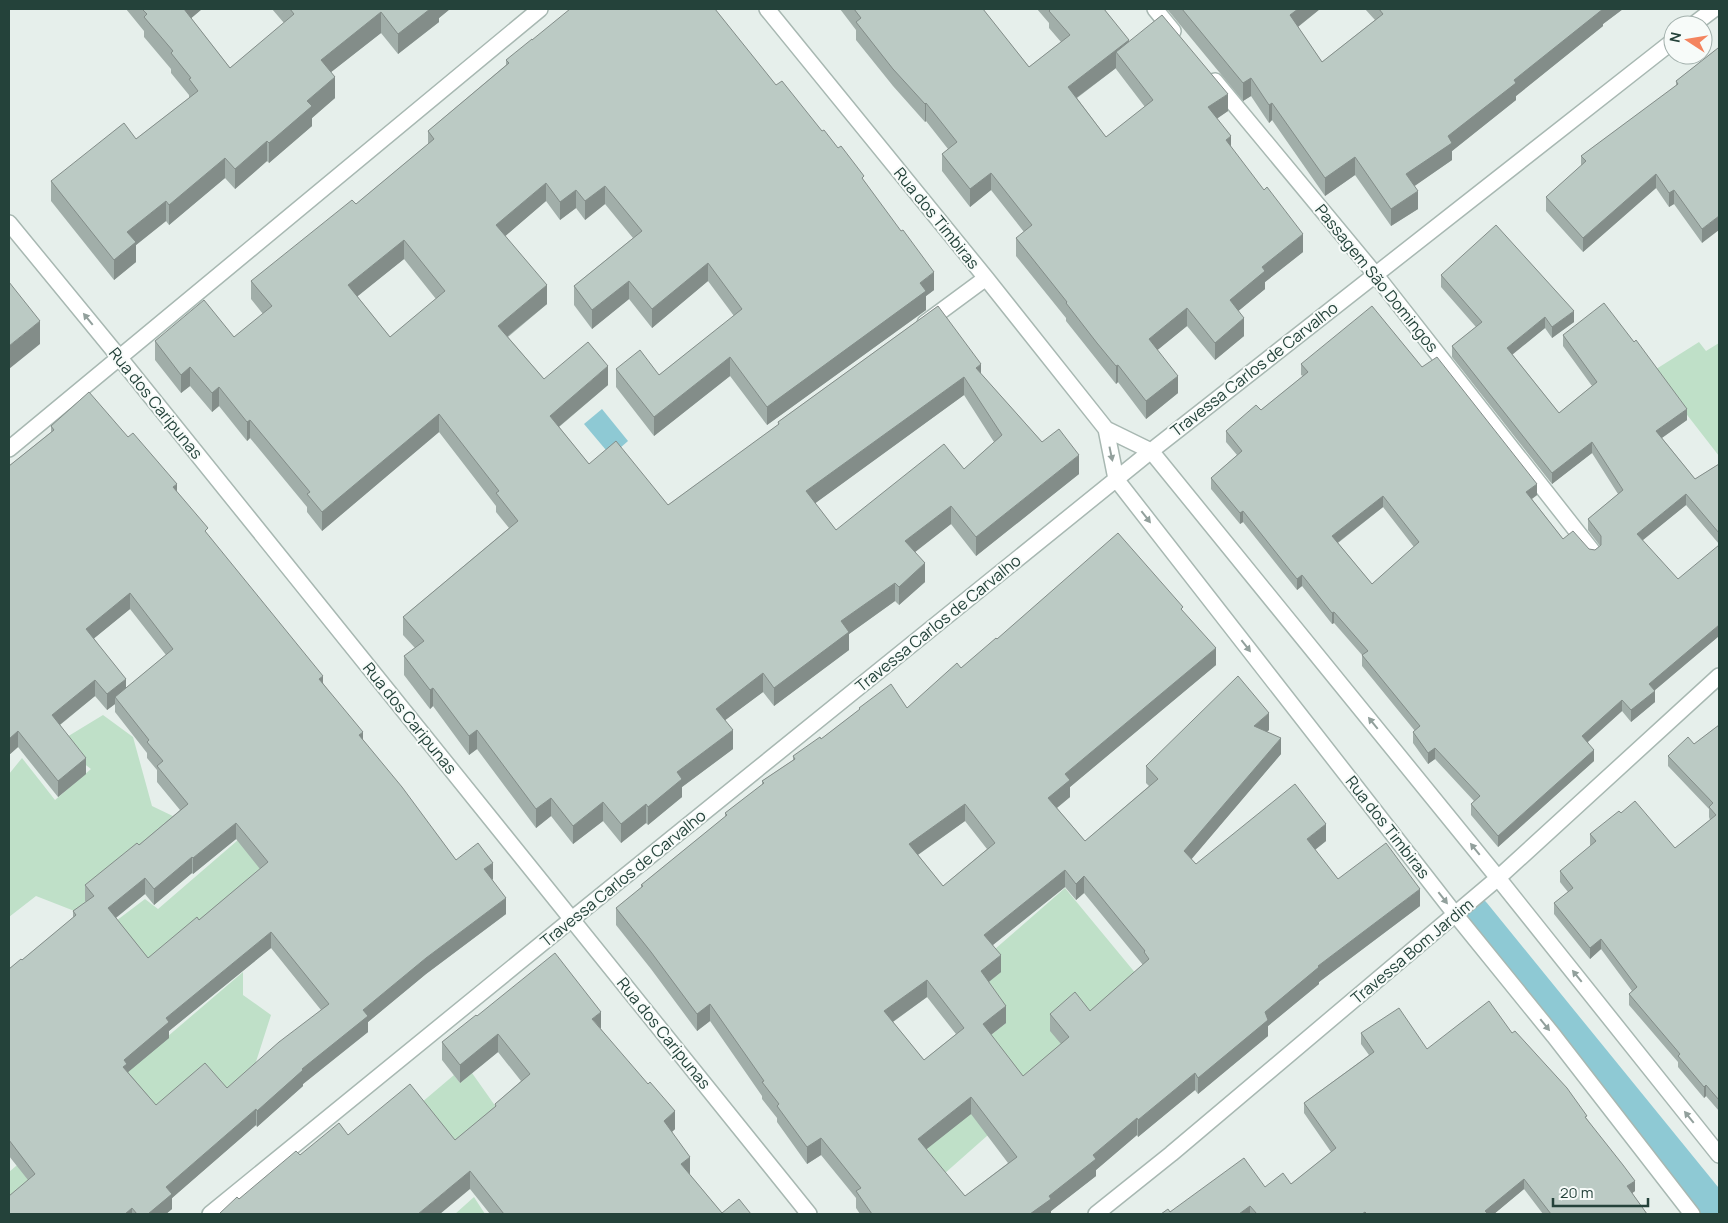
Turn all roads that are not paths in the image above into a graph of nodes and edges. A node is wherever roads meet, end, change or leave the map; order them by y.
1 (540, 9) edge
2 (767, 9) edge
3 (1155, 9) edge
4 (1180, 39) edge
5 (1663, 49) edge
6 (1205, 69) edge
7 (9, 224) edge
8 (1375, 274) junction
9 (986, 278) junction
10 (915, 329) edge
11 (118, 357) junction
12 (1106, 429) junction
13 (9, 449) edge
14 (1151, 451) junction
15 (1116, 479) junction
16 (1593, 552) edge
17 (1719, 676) edge
18 (1496, 880) junction
19 (1455, 914) junction
20 (572, 919) junction
21 (1719, 1155) edge
22 (210, 1214) edge
23 (809, 1214) edge
24 (1096, 1214) edge
25 (1692, 1214) edge

1 - 11 street
2 - 9 street, Rua dos Timbiras
3 - 4 street
5 - 8 street, Travessa Carlos de Carvalho
6 - 8 street, Passagem São Domingos
11 -> 7 street, Rua dos Caripunas
8 - 14 street, Travessa Carlos de Carvalho
8 - 16 street, Passagem São Domingos
9 - 10 street
9 - 12 street, Rua dos Timbiras
11 - 13 street
11 - 20 street, Rua dos Caripunas
12 - 14 street, Rua dos Timbiras
12 -> 15 street, Rua dos Timbiras
14 - 15 street, Travessa Carlos de Carvalho
18 -> 14 street, Rua dos Timbiras
15 -> 19 street, Rua dos Timbiras
15 - 20 street, Travessa Carlos de Carvalho
17 - 18 street, Travessa Bom Jardim
18 - 19 street, Travessa Bom Jardim
21 -> 18 street, Rua dos Timbiras
19 - 24 street, Travessa Bom Jardim
19 -> 25 street, Rua dos Timbiras
20 - 22 street, Travessa Carlos de Carvalho
20 - 23 street, Rua dos Caripunas

